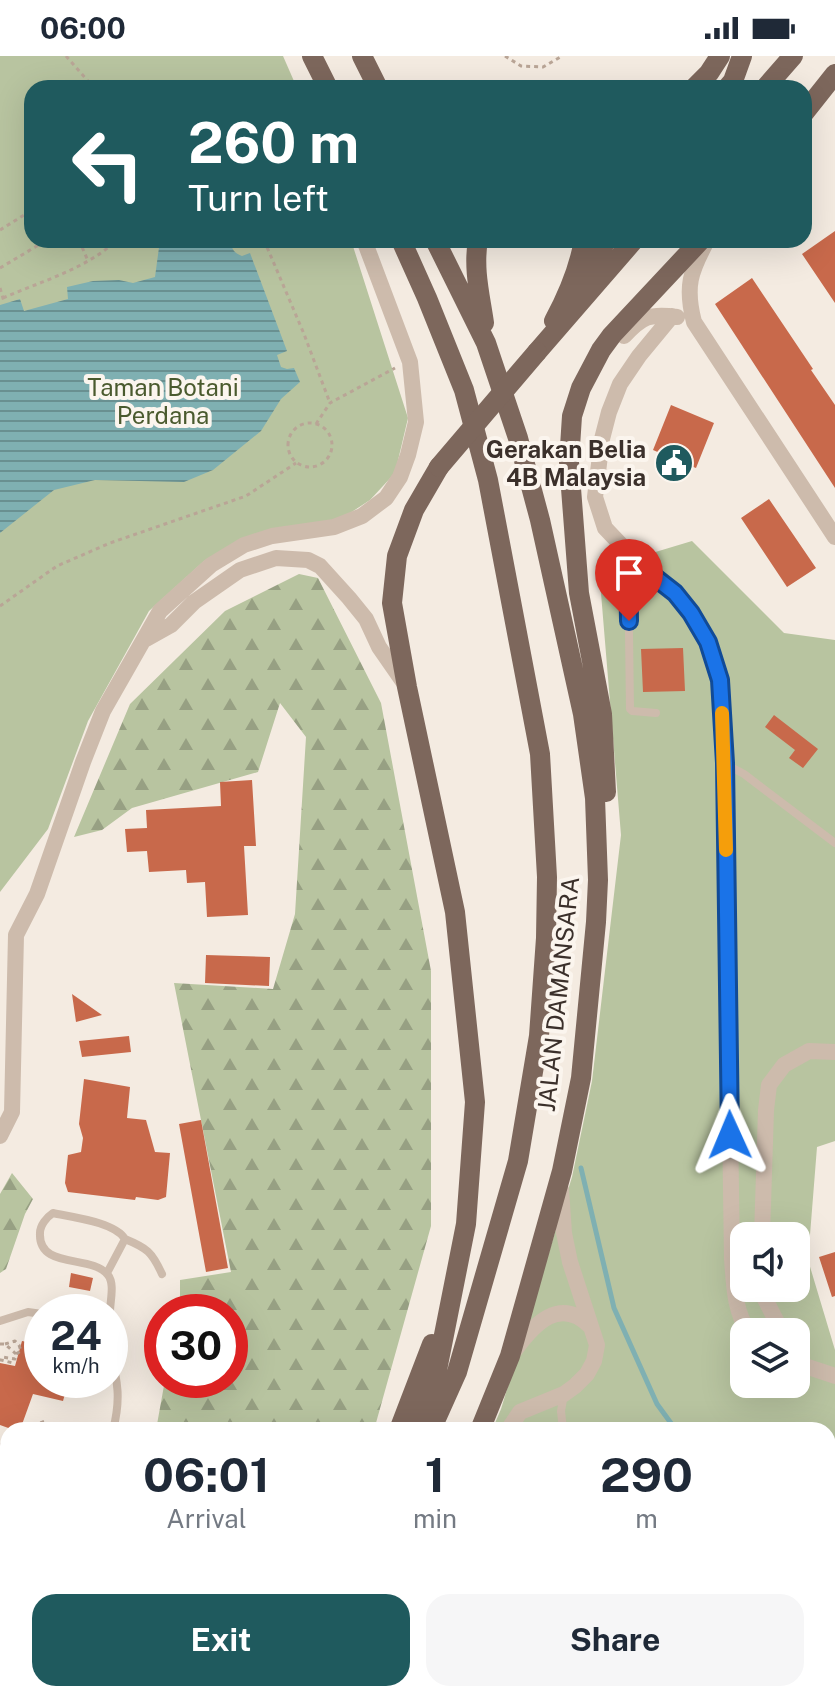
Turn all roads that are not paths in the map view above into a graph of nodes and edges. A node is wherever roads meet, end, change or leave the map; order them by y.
1 (312, 56) edge
2 (350, 56) edge
3 (362, 56) edge
4 (720, 56) edge
5 (742, 56) edge
6 (793, 56) edge
7 (835, 74) edge
8 (318, 80) edge
9 (324, 80) edge
10 (360, 80) edge
11 (374, 80) edge
12 (702, 80) edge
13 (733, 80) edge
14 (772, 80) edge
15 (812, 103) edge
16 (367, 248) edge
17 (405, 248) edge
18 (439, 248) edge
19 (477, 248) edge
20 (583, 248) edge
21 (601, 248) edge
22 (627, 248) edge
23 (694, 248) edge
24 (704, 248) edge
25 (568, 295) junction
26 (672, 316) junction
27 (694, 322) junction
28 (486, 343) junction
29 (537, 352) junction
30 (593, 365) junction
31 (835, 537) edge
32 (628, 552) junction
33 (143, 641) junction
34 (407, 687) junction
35 (656, 713) dead end
36 (725, 763) junction
37 (835, 843) edge
38 (598, 880) junction
39 (835, 1052) edge
40 (0, 1136) edge
41 (562, 1171) junction
42 (762, 1222) edge
43 (125, 1239) junction
44 (107, 1273) junction
45 (162, 1274) dead end
46 (454, 1287) junction
47 (111, 1294) edge
48 (24, 1313) edge
49 (742, 1318) edge
50 (0, 1321) edge
51 (590, 1326) junction
52 (510, 1356) junction
53 (810, 1366) edge
54 (835, 1376) edge
55 (564, 1394) junction
56 (118, 1398) edge
57 (115, 1422) edge
58 (402, 1422) edge
59 (422, 1422) edge
60 (435, 1422) edge
61 (483, 1422) edge
62 (513, 1422) edge
63 (562, 1422) edge

1 - 8 street
1 - 9 main road
2 - 10 main road
3 - 11 main road
4 - 12 main road
5 - 13 main road
6 - 14 main road
7 - 15 main road
16 - 33 street
17 - 60 main road, JALAN DAMANSARA
18 - 28 main road, JALAN DAMANSARA
19 - 28 main road
20 - 25 main road
21 - 25 main road
22 - 29 main road
23 - 30 main road
24 - 27 street
25 - 29 main road
26 - 27 street
26 - 30 street
26 - 32 street
27 - 31 street
28 - 38 main road, JALAN DAMANSARA
29 - 34 main road, bridge
30 - 38 main road
32 - 35 lane
32 - 36 street
33 - 34 street
33 - 40 street
34 - 46 main road
36 - 37 lane
36 - 49 street
38 - 41 main road, JALAN DAMANSARA
39 - 42 street
41 - 51 street
41 - 52 main road, JALAN DAMANSARA
43 - 44 lane
43 - 44 lane
43 - 45 lane
44 - 47 lane
46 - 58 main road
46 - 59 main road
48 - 50 lane
51 - 52 street
51 - 55 street
52 - 61 main road, JALAN DAMANSARA
53 - 54 street
55 - 62 street
55 - 63 lane
56 - 57 lane

